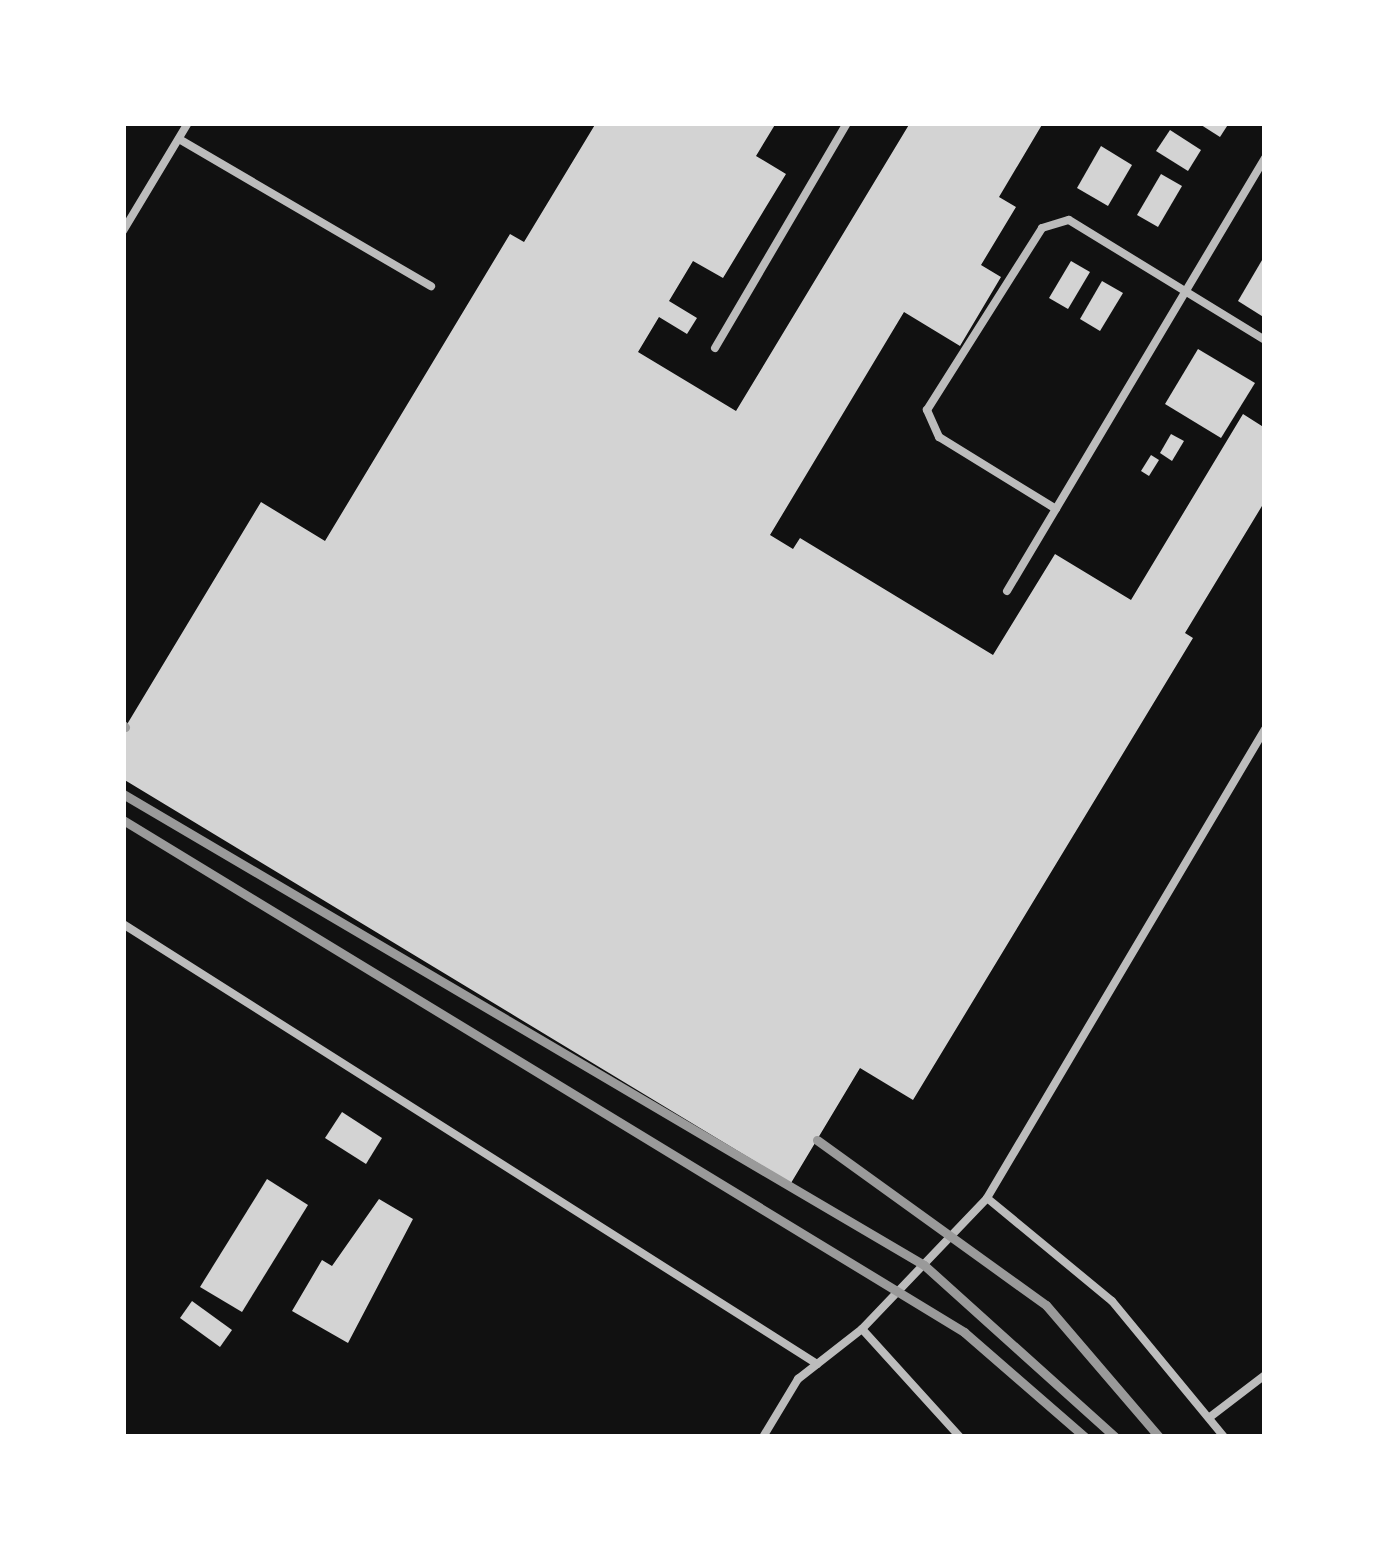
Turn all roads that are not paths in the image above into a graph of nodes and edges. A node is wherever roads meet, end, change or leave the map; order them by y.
1 (188, 123) edge
2 (847, 123) edge
3 (178, 139) junction
4 (1265, 158) edge
5 (123, 232) edge
6 (431, 286) dead end
7 (1185, 292) junction
8 (1265, 340) edge
9 (715, 348) dead end
10 (1056, 509) junction
11 (1007, 591) dead end
12 (1265, 729) edge
13 (123, 924) edge
14 (987, 1198) junction
15 (862, 1329) junction
16 (817, 1364) junction
17 (1265, 1375) edge
18 (1210, 1417) junction
19 (764, 1437) edge
20 (960, 1437) edge
21 (1224, 1437) edge

1 - 3 lane
2 - 9 lane
3 - 5 lane
3 - 6 lane
4 - 7 lane
7 - 8 lane
7 - 10 lane
7 - 10 lane
10 - 11 lane
12 - 14 lane
13 - 16 lane
14 - 15 lane
14 - 18 lane
15 - 16 lane
15 - 20 lane
16 - 19 lane
17 - 18 lane
18 - 21 lane

